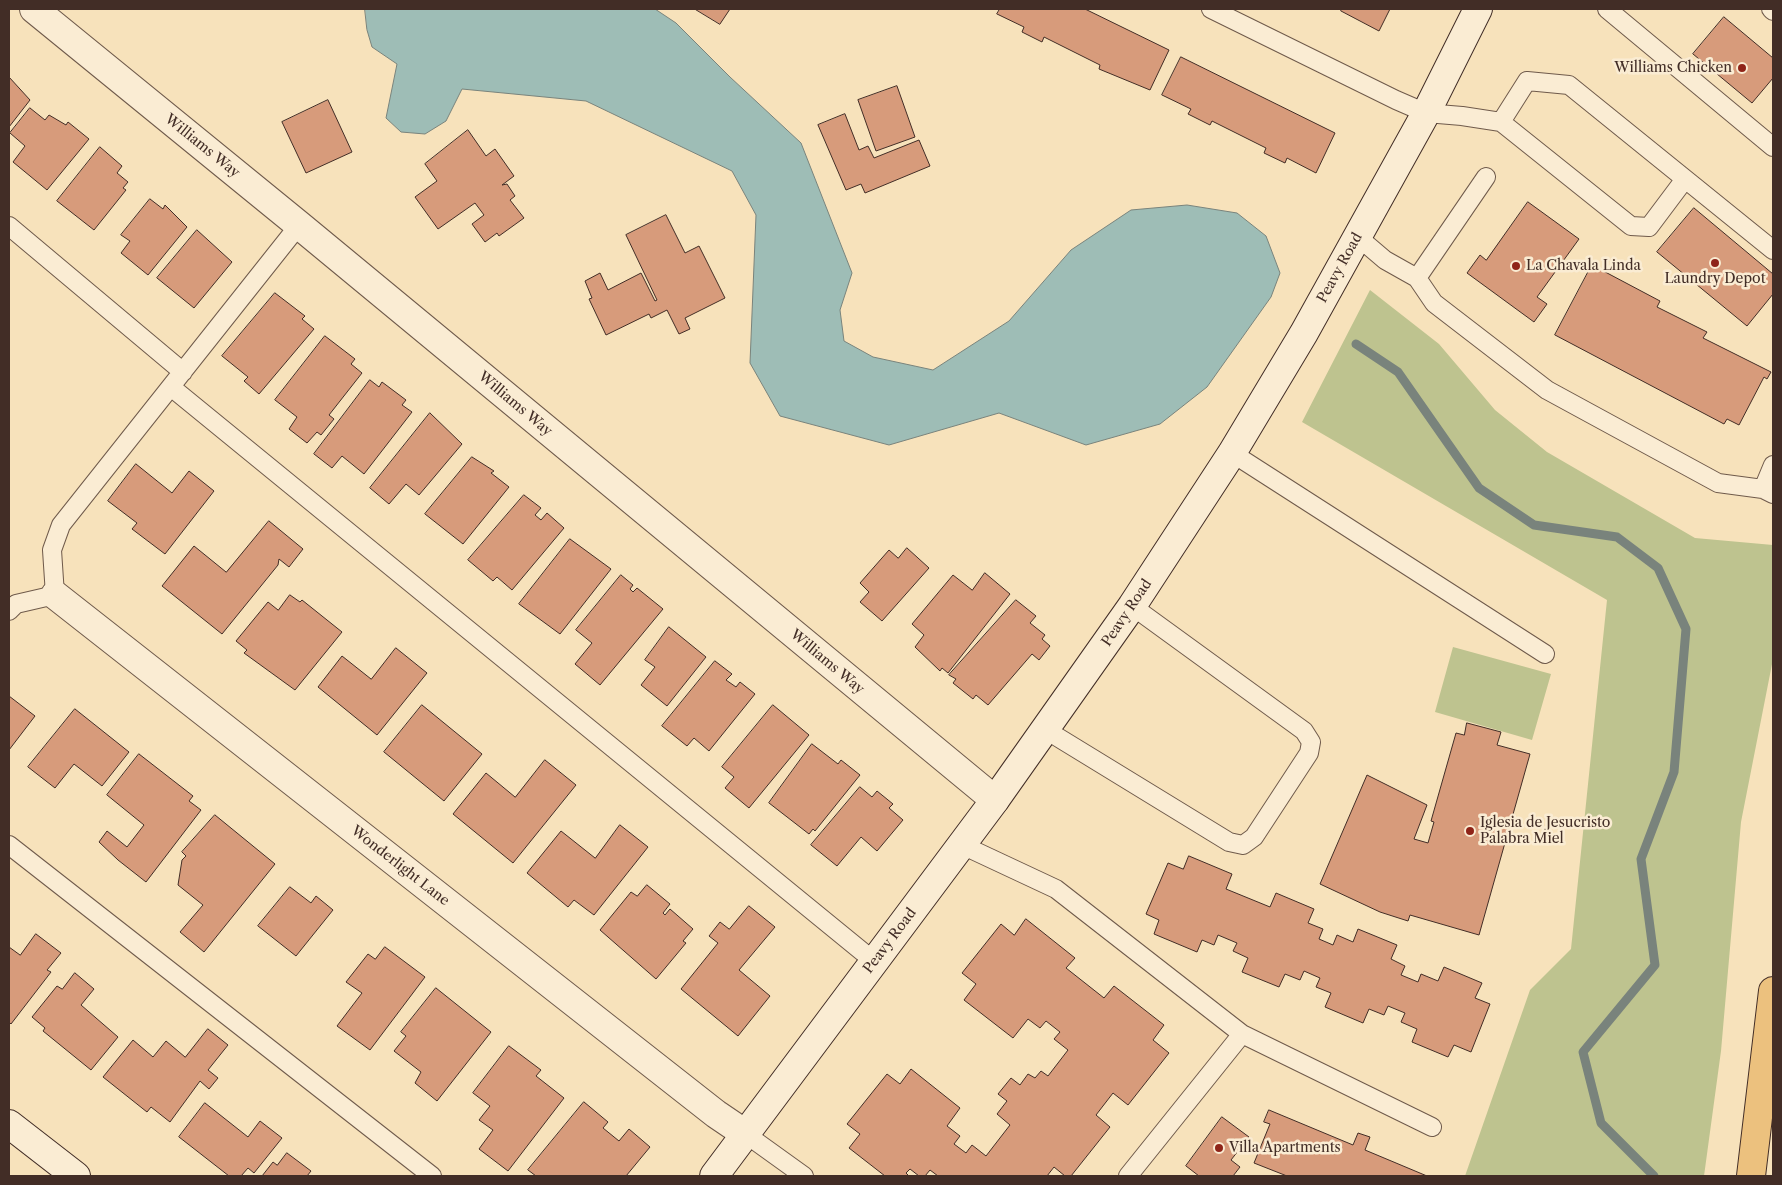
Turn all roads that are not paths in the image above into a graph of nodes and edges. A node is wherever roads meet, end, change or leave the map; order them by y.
1 (34, 9) edge
2 (1211, 9) edge
3 (1478, 9) edge
4 (1607, 9) edge
5 (1426, 113) junction
6 (1501, 122) junction
7 (1773, 147) edge
8 (1486, 177) dead end
9 (1685, 179) junction
10 (300, 225) junction
11 (9, 226) edge
12 (1358, 237) junction
13 (1773, 250) edge
14 (1417, 278) junction
15 (183, 372) junction
16 (171, 387) junction
17 (1232, 453) junction
18 (1773, 465) edge
19 (1768, 492) edge
20 (55, 595) junction
21 (1132, 606) junction
22 (9, 611) edge
23 (1545, 654) dead end
24 (1046, 730) junction
25 (995, 800) junction
26 (962, 844) junction
27 (9, 845) edge
28 (875, 962) junction
29 (1773, 991) edge
30 (1242, 1034) junction
31 (9, 1124) edge
32 (1432, 1127) dead end
33 (746, 1134) junction
34 (800, 1173) edge
35 (76, 1176) edge
36 (432, 1176) edge
37 (714, 1176) edge
38 (1128, 1176) edge
39 (1751, 1176) edge

1 - 10 street, Williams Way
2 - 5 lane
3 - 5 street, Peavy Road
4 - 7 lane
5 - 6 lane
5 - 12 street, Peavy Road
6 - 9 lane
6 - 9 lane
8 - 14 lane
9 - 13 lane
10 - 15 lane
10 - 25 street, Williams Way
11 - 15 lane
12 - 14 lane
12 - 17 street, Peavy Road
14 - 19 lane
15 - 16 lane
16 - 20 lane
16 - 28 lane
17 - 21 street, Peavy Road
17 - 23 lane
18 - 19 lane
20 - 22 lane
20 - 33 street, Wonderlight Lane
21 - 24 street, Peavy Road
21 - 24 lane
24 - 25 street, Peavy Road
25 - 26 street, Peavy Road
26 - 28 street, Peavy Road
26 - 30 lane
27 - 36 lane
28 - 33 street, Peavy Road
29 - 39 main road
30 - 32 lane
30 - 38 lane
31 - 35 street
33 - 34 lane
33 - 37 street, Peavy Road

